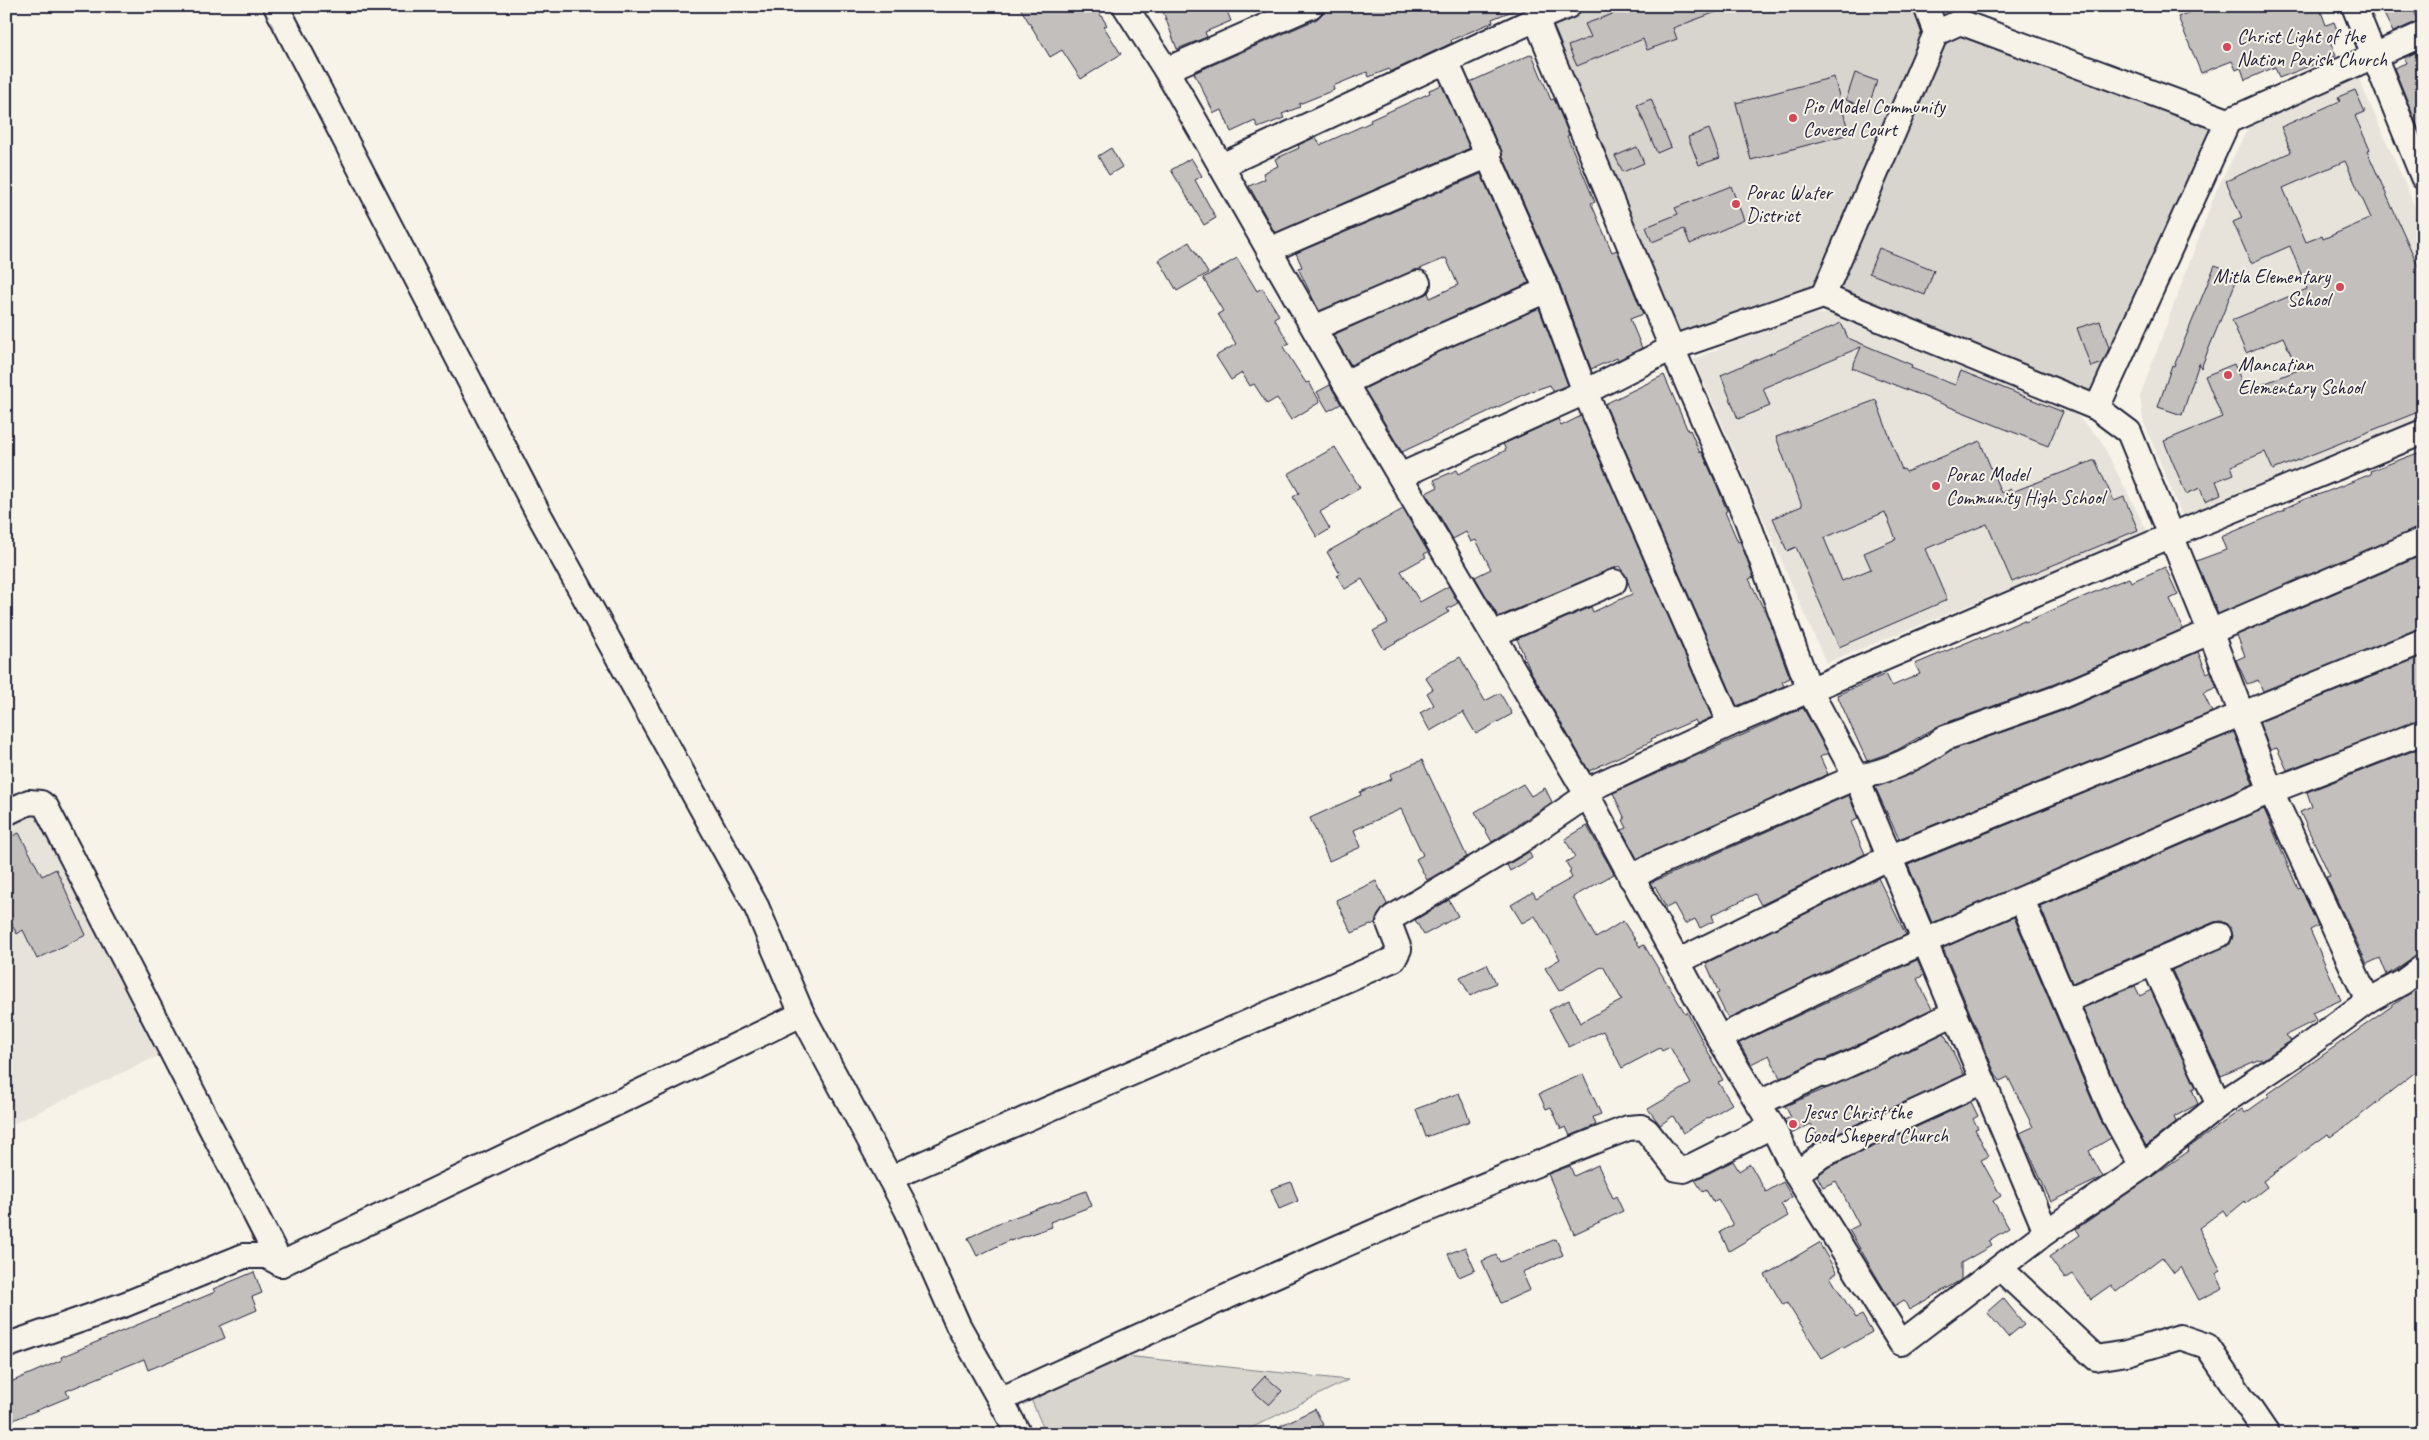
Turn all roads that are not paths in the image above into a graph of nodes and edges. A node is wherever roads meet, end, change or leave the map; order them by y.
1 (276, 6) edge
2 (1124, 6) edge
3 (1311, 6) edge
4 (1568, 6) edge
5 (1926, 6) edge
6 (2354, 6) edge
7 (1956, 14) edge
8 (1536, 19) junction
9 (1936, 33) junction
10 (2423, 34) edge
11 (2375, 55) junction
12 (1446, 60) junction
13 (1166, 70) junction
14 (2228, 121) junction
15 (2417, 144) edge
16 (1489, 155) junction
17 (1221, 166) junction
18 (2423, 177) edge
19 (1269, 250) junction
20 (1418, 283) dead end
21 (1547, 290) junction
22 (1823, 296) junction
23 (1314, 328) junction
24 (1672, 348) junction
25 (1345, 383) junction
26 (1585, 392) junction
27 (2097, 408) junction
28 (2423, 432) edge
29 (1400, 476) junction
30 (2170, 536) junction
31 (2423, 540) edge
32 (1614, 582) dead end
33 (2210, 631) junction
34 (1494, 634) junction
35 (2423, 641) edge
36 (1810, 691) junction
37 (2243, 715) junction
38 (1730, 724) junction
39 (2423, 732) edge
40 (1856, 776) junction
41 (2271, 791) junction
42 (1585, 794) junction
43 (6, 813) edge
44 (1888, 858) junction
45 (1631, 878) junction
46 (2022, 900) junction
47 (2219, 935) dead end
48 (1923, 942) junction
49 (1679, 961) junction
50 (2153, 963) junction
51 (2423, 967) edge
52 (2065, 1001) junction
53 (2368, 1001) junction
54 (1954, 1013) junction
55 (802, 1014) junction
56 (1719, 1038) junction
57 (1983, 1081) junction
58 (1759, 1103) junction
59 (2219, 1105) junction
60 (1772, 1126) junction
61 (2142, 1167) junction
62 (1796, 1174) junction
63 (890, 1178) junction
64 (2046, 1232) junction
65 (281, 1264) junction
66 (2000, 1268) junction
67 (6, 1342) edge
68 (1002, 1399) junction
69 (1019, 1434) edge
70 (2267, 1434) edge

1 - 55 street
2 - 13 street
3 - 13 street
4 - 8 street
5 - 9 street
6 - 11 street
7 - 9 street
7 - 14 street
8 - 12 street
8 - 24 street
9 - 22 street
10 - 11 street
11 - 14 street
11 - 15 street
12 - 16 street
12 - 17 street
13 - 17 street
14 - 27 street
15 - 18 street
16 - 19 street
16 - 21 street
17 - 19 street
19 - 23 street
20 - 23 street
21 - 25 street
21 - 26 street
22 - 24 street
22 - 27 street
23 - 25 street
24 - 26 street
24 - 36 street
25 - 29 street
26 - 29 street
26 - 38 street
27 - 30 street
28 - 30 street
29 - 34 street
30 - 33 street
30 - 36 street
31 - 33 street
32 - 34 street
33 - 37 street
33 - 40 street
34 - 42 street
35 - 37 street
36 - 38 street
36 - 40 street
37 - 41 street
37 - 44 street
38 - 42 street
39 - 41 street
40 - 44 street
40 - 45 street
41 - 46 street
41 - 53 street
42 - 45 street
42 - 63 street
43 - 65 street
44 - 48 street
44 - 49 street
45 - 49 street
46 - 48 street
46 - 52 street
47 - 50 street
48 - 54 street
48 - 56 street
49 - 56 street
50 - 52 street
50 - 59 street
51 - 53 street
52 - 61 street
53 - 59 street
54 - 57 street
54 - 58 street
55 - 63 street
55 - 65 street
56 - 58 street
57 - 62 street
57 - 64 street
58 - 60 street
59 - 61 street
60 - 62 street
60 - 68 street
61 - 64 street
62 - 66 street
63 - 68 street
64 - 66 street
65 - 67 street
66 - 70 street
68 - 69 street

